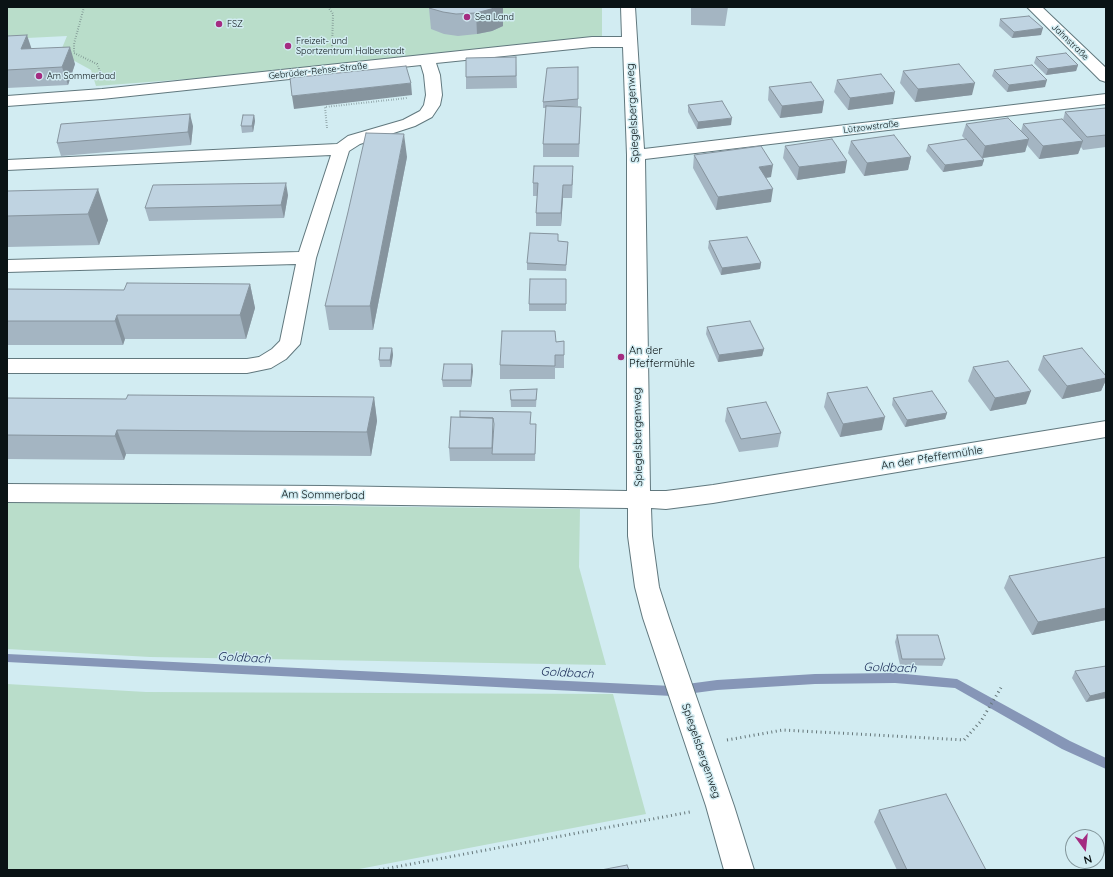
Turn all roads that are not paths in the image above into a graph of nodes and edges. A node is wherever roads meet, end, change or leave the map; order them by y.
1 (628, 7) edge
2 (1034, 7) edge
3 (629, 42) junction
4 (427, 60) junction
5 (1106, 77) edge
6 (1106, 99) edge
7 (7, 101) edge
8 (339, 148) junction
9 (636, 155) junction
10 (7, 166) edge
11 (307, 258) junction
12 (7, 266) edge
13 (7, 366) edge
14 (1106, 429) edge
15 (7, 493) edge
16 (639, 500) junction
17 (739, 870) edge

1 - 3 street, Spiegelsbergenweg
2 - 5 street, Jahnstraße
3 - 4 street, Gebrüder-Rehse-Straße
3 - 9 street, Spiegelsbergenweg
4 - 7 street, Gebrüder-Rehse-Straße
4 - 8 street
6 - 9 street, Lützowstraße
8 - 10 street
8 - 11 street
9 - 16 street, Spiegelsbergenweg
11 - 12 street
11 - 13 street
14 - 16 street, An der Pfeffermühle
15 - 16 street, Am Sommerbad
16 - 17 street, Spiegelsbergenweg

